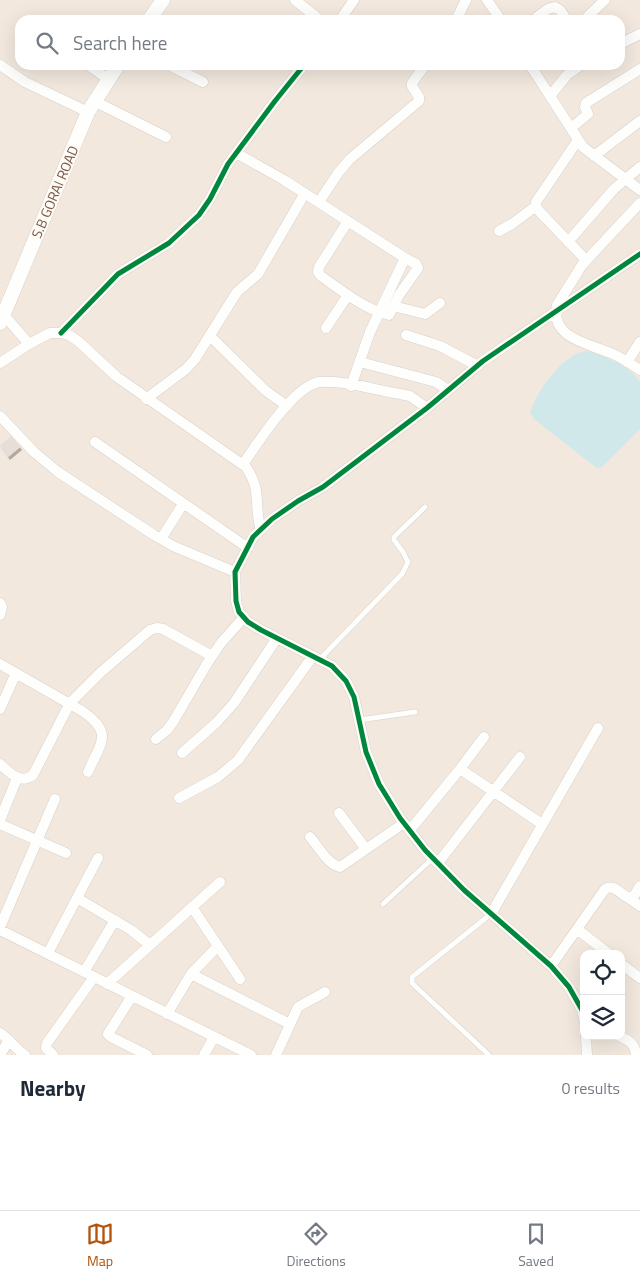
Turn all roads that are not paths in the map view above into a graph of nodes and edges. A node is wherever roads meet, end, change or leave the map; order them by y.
1 (163, 0) edge
2 (295, 0) edge
3 (354, 0) edge
4 (466, 0) edge
5 (487, 0) edge
6 (605, 0) edge
7 (152, 15) edge
8 (314, 15) edge
9 (344, 15) edge
10 (458, 15) edge
11 (498, 15) edge
12 (540, 15) edge
13 (562, 15) edge
14 (589, 15) edge
15 (640, 34) edge
16 (625, 42) edge
17 (0, 66) edge
18 (640, 69) edge
19 (95, 70) edge
20 (114, 70) edge
21 (179, 70) edge
22 (300, 70) edge
23 (421, 70) edge
24 (536, 70) edge
25 (574, 70) edge
26 (108, 79) junction
27 (204, 82) dead end
28 (550, 96) junction
29 (91, 106) junction
30 (640, 121) edge
31 (571, 128) junction
32 (166, 137) dead end
33 (578, 140) junction
34 (236, 153) junction
35 (594, 156) junction
36 (640, 168) edge
37 (626, 179) junction
38 (640, 190) edge
39 (305, 193) junction
40 (319, 202) junction
41 (640, 202) edge
42 (536, 206) junction
43 (348, 221) junction
44 (499, 231) dead end
45 (568, 242) junction
46 (640, 254) edge
47 (405, 258) junction
48 (586, 260) junction
49 (348, 295) junction
50 (440, 303) dead end
51 (393, 306) junction
52 (379, 311) junction
53 (555, 313) junction
54 (2, 319) edge
55 (326, 328) dead end
56 (61, 333) junction
57 (406, 335) dead end
58 (210, 336) junction
59 (640, 342) edge
60 (29, 344) junction
61 (360, 362) junction
62 (627, 362) junction
63 (0, 363) edge
64 (478, 366) junction
65 (640, 370) edge
66 (351, 386) junction
67 (448, 390) junction
68 (146, 399) junction
69 (287, 406) junction
70 (427, 408) junction
71 (0, 416) edge
72 (95, 442) dead end
73 (242, 464) junction
74 (184, 504) junction
75 (424, 507) dead end
76 (261, 530) junction
77 (161, 539) junction
78 (248, 548) junction
79 (235, 572) junction
80 (0, 603) edge
81 (0, 615) edge
82 (244, 616) junction
83 (278, 638) junction
84 (212, 656) junction
85 (316, 658) junction
86 (0, 664) edge
87 (16, 673) junction
88 (70, 703) junction
89 (0, 709) edge
90 (415, 712) dead end
91 (359, 720) junction
92 (598, 728) dead end
93 (484, 737) dead end
94 (156, 739) dead end
95 (182, 753) dead end
96 (520, 757) dead end
97 (0, 764) edge
98 (460, 769) junction
99 (88, 772) dead end
100 (17, 778) junction
101 (494, 792) junction
102 (179, 798) dead end
103 (55, 799) dead end
104 (339, 813) dead end
105 (0, 820) edge
106 (0, 824) edge
107 (542, 824) junction
108 (407, 826) junction
109 (310, 837) dead end
110 (37, 841) junction
111 (366, 849) junction
112 (66, 854) dead end
113 (98, 858) dead end
114 (436, 860) junction
115 (220, 882) dead end
116 (640, 886) edge
117 (77, 898) junction
118 (627, 898) junction
119 (383, 904) dead end
120 (640, 906) edge
121 (192, 907) junction
122 (491, 914) junction
123 (115, 920) junction
124 (0, 928) edge
125 (577, 929) junction
126 (150, 945) junction
127 (218, 946) junction
128 (604, 950) edge
129 (48, 953) junction
130 (551, 966) junction
131 (625, 967) edge
132 (84, 972) junction
133 (191, 974) junction
134 (94, 977) junction
135 (640, 978) edge
136 (240, 979) dead end
137 (107, 984) junction
138 (325, 992) dead end
139 (132, 996) junction
140 (580, 1006) edge
141 (167, 1014) junction
142 (290, 1024) junction
143 (0, 1033) edge
144 (214, 1037) junction
145 (625, 1039) edge
146 (9, 1040) junction
147 (586, 1040) edge
148 (0, 1055) edge
149 (25, 1055) edge
150 (53, 1055) edge
151 (147, 1055) edge
152 (204, 1055) edge
153 (251, 1055) edge
154 (276, 1055) edge
155 (489, 1055) edge
156 (587, 1055) edge
157 (636, 1055) edge

1 - 7 street
2 - 8 street
3 - 9 street
4 - 10 street
5 - 11 street
6 - 14 street
12 - 13 street
15 - 16 street
17 - 29 street
18 - 31 street
19 - 26 street
20 - 26 street, S.B GORAI ROAD
21 - 27 street
22 - 34 street
23 - 40 street
24 - 28 street
25 - 28 street
26 - 29 street, S.B GORAI ROAD
28 - 31 street
29 - 32 street
29 - 54 street, S.B GORAI ROAD
30 - 35 street
31 - 33 street
33 - 35 street
33 - 42 street
34 - 39 street
34 - 56 street
35 - 37 street
36 - 37 street
37 - 38 street
37 - 45 street
39 - 40 street
39 - 58 street
40 - 43 street
41 - 48 street
42 - 44 street
42 - 45 street
43 - 47 street
43 - 49 street
45 - 48 street
46 - 53 street
47 - 51 street
47 - 52 street
48 - 53 street
49 - 52 street
49 - 55 street
50 - 51 street
51 - 52 street
52 - 61 street
53 - 62 street
53 - 64 street
54 - 60 street
56 - 60 street
56 - 68 street
57 - 64 street
58 - 68 street
58 - 69 street
59 - 62 street
60 - 63 street
61 - 66 street
61 - 67 street
62 - 65 street
64 - 67 street
66 - 69 street
66 - 70 street
67 - 70 street
68 - 73 street
69 - 73 street
70 - 76 street
71 - 77 street
72 - 74 street
73 - 76 street
74 - 77 street
74 - 78 street
75 - 85 lane
76 - 78 street
77 - 79 street
78 - 79 street
79 - 82 street
80 - 81 street
82 - 83 street
82 - 84 street
83 - 85 street
83 - 95 street
84 - 88 street
84 - 94 street
85 - 91 street
85 - 102 street
86 - 87 street
87 - 88 street
87 - 89 street
88 - 99 street
88 - 100 street
90 - 91 lane
91 - 108 street
92 - 107 street
93 - 98 street
96 - 101 street
97 - 100 street
98 - 101 street
98 - 108 street
100 - 105 street
101 - 107 street
101 - 114 street
103 - 110 street
104 - 111 street
106 - 110 street
107 - 122 street
108 - 111 street
108 - 114 street
109 - 111 street
110 - 112 street
110 - 124 street
113 - 117 street
114 - 119 lane
114 - 122 street
115 - 121 street
116 - 118 street
117 - 123 street
117 - 129 street
118 - 120 street
118 - 125 street
121 - 126 street
121 - 127 street
122 - 130 street
122 - 155 lane
123 - 126 street
123 - 132 street
124 - 129 street
125 - 128 street
125 - 130 street
126 - 137 street
127 - 133 street
127 - 136 street
129 - 132 street
130 - 140 street
131 - 135 street
132 - 134 street
133 - 141 street
133 - 142 street
134 - 137 street
134 - 150 street
137 - 139 street
138 - 142 street
139 - 141 street
139 - 151 street
141 - 144 street
142 - 154 street
143 - 146 street
144 - 152 street
144 - 153 street
145 - 157 street
146 - 148 street
146 - 149 street
147 - 156 street

